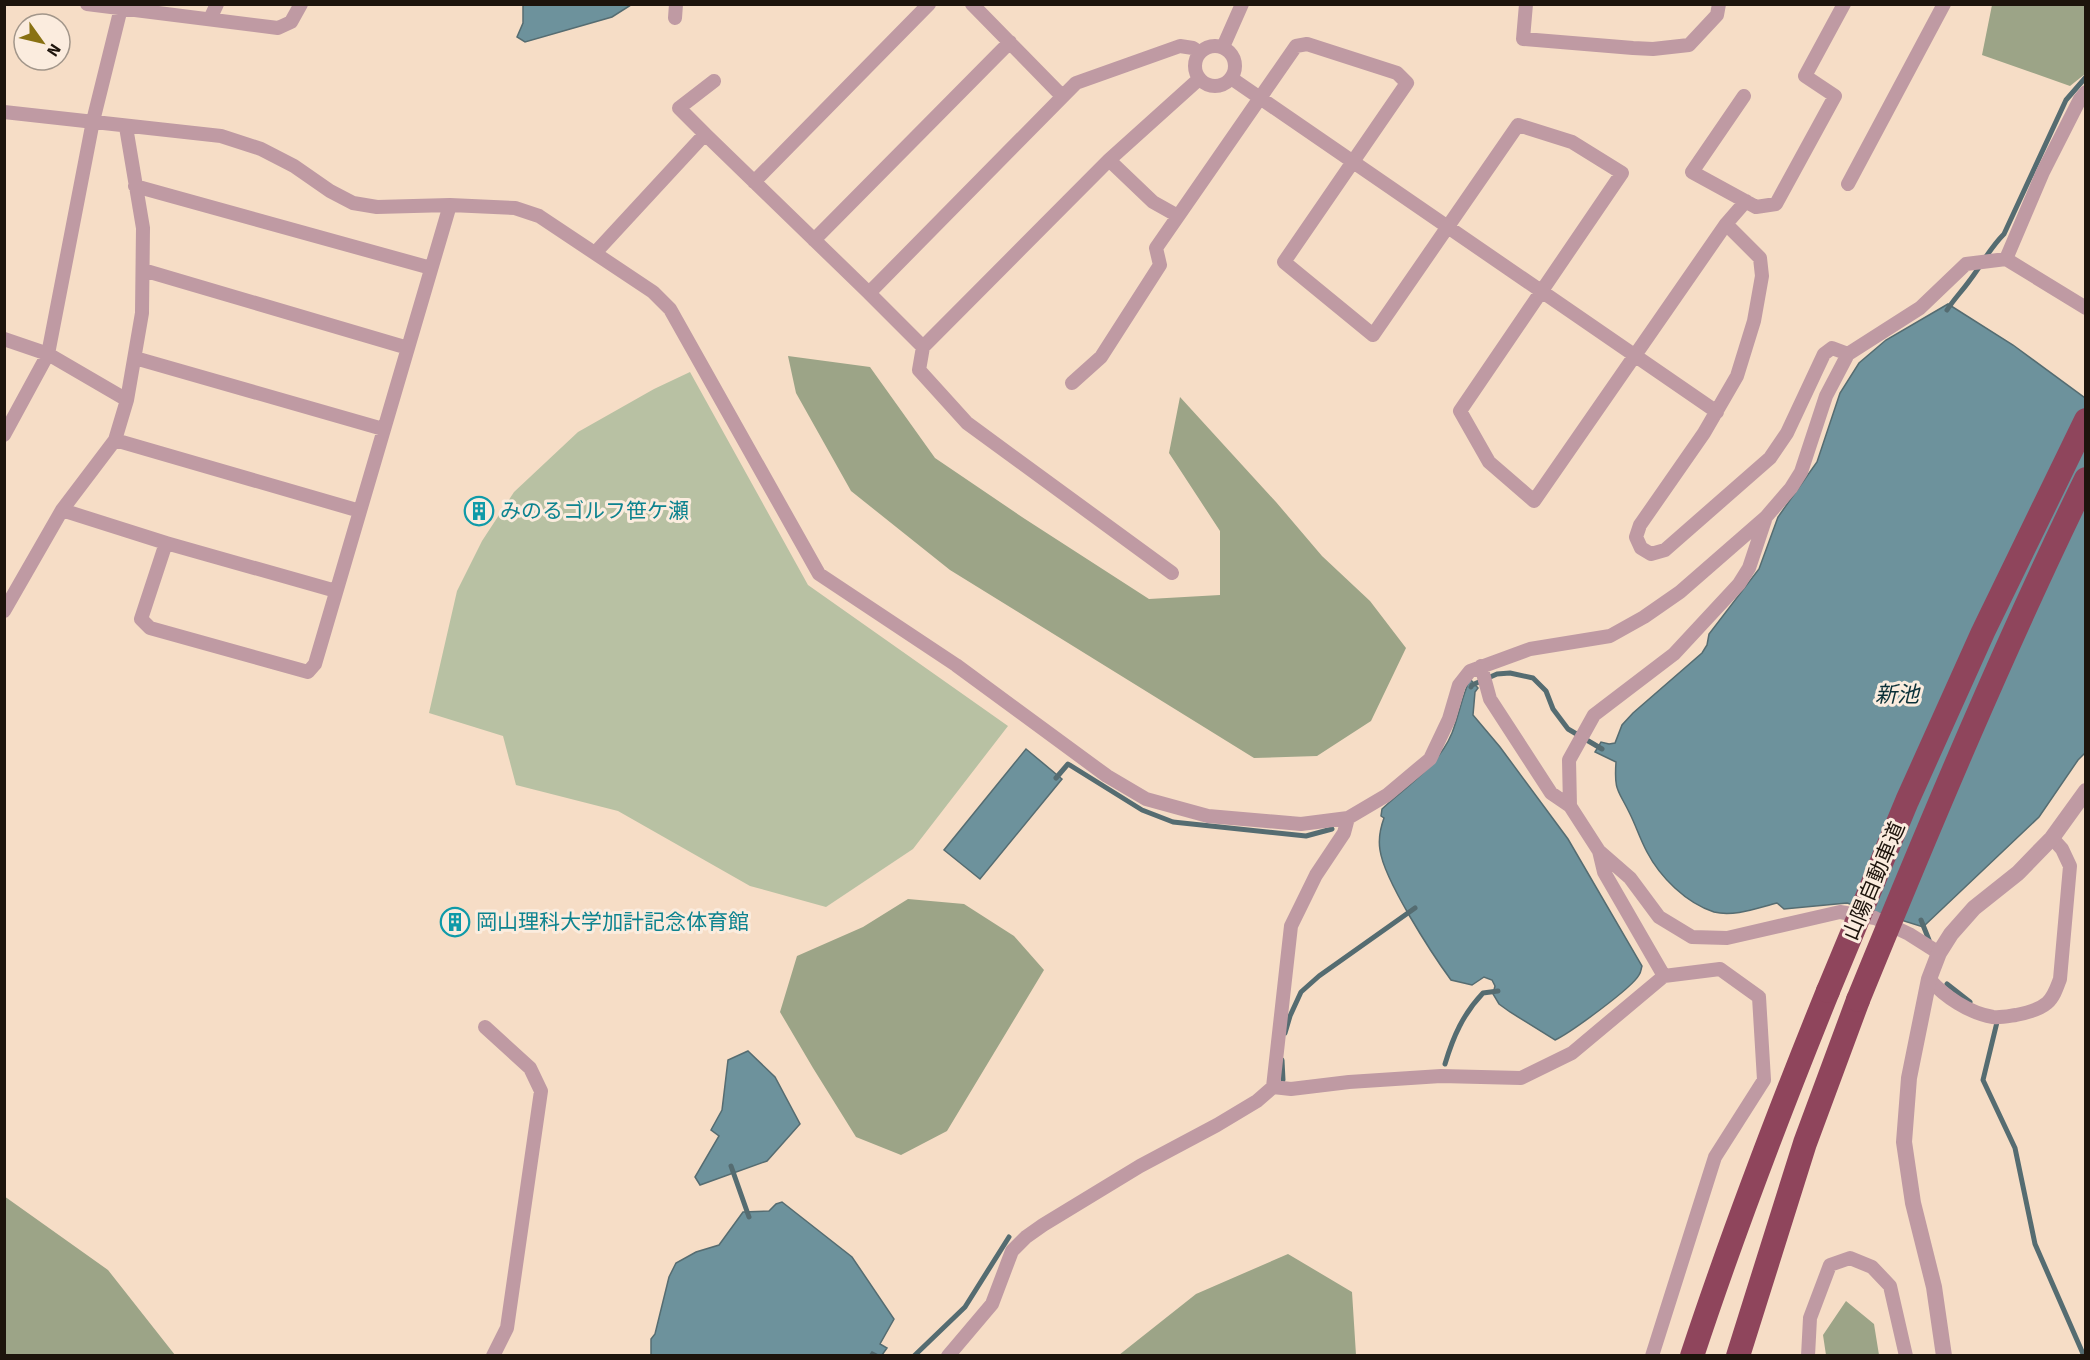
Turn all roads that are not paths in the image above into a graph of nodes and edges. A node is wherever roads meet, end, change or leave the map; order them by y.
1 (87, 4) edge
2 (217, 4) edge
3 (302, 4) edge
4 (929, 4) edge
5 (972, 4) edge
6 (1242, 4) edge
7 (1526, 4) edge
8 (1719, 4) edge
9 (1844, 4) edge
10 (1944, 4) edge
11 (121, 6) edge
12 (210, 19) junction
13 (1010, 42) junction
14 (1223, 47) junction
15 (1199, 52) junction
16 (1231, 78) junction
17 (1199, 79) junction
18 (714, 81) dead end
19 (2085, 92) edge
20 (1062, 96) junction
21 (1744, 96) dead end
22 (1261, 99) junction
23 (5, 116) edge
24 (93, 121) junction
25 (126, 127) junction
26 (705, 134) junction
27 (1109, 160) junction
28 (1354, 162) junction
29 (754, 183) junction
30 (1848, 184) dead end
31 (135, 186) junction
32 (1746, 201) junction
33 (450, 205) junction
34 (1178, 216) junction
35 (1726, 224) junction
36 (1448, 227) junction
37 (814, 240) junction
38 (596, 253) junction
39 (2006, 259) junction
40 (431, 268) junction
41 (143, 270) junction
42 (1543, 292) junction
43 (869, 293) junction
44 (2085, 308) edge
45 (4, 339) edge
46 (923, 347) junction
47 (408, 348) junction
48 (48, 354) junction
49 (1848, 354) junction
50 (1635, 356) junction
51 (135, 358) junction
52 (1072, 383) dead end
53 (128, 400) junction
54 (1717, 412) junction
55 (2085, 420) edge
56 (383, 429) junction
57 (4, 435) edge
58 (115, 440) junction
59 (2085, 479) edge
60 (62, 510) junction
61 (360, 511) junction
62 (1766, 517) junction
63 (166, 543) junction
64 (1172, 573) dead end
65 (336, 591) junction
66 (4, 611) edge
67 (1484, 675) junction
68 (2085, 791) edge
69 (1570, 806) junction
70 (1348, 818) junction
71 (2052, 838) junction
72 (1599, 851) junction
73 (1939, 954) junction
74 (1664, 976) junction
75 (1929, 980) junction
76 (485, 1027) dead end
77 (1273, 1088) junction
78 (493, 1356) edge
79 (948, 1356) edge
80 (1652, 1356) edge
81 (1692, 1356) edge
82 (1738, 1356) edge
83 (1808, 1356) edge
84 (1906, 1356) edge
85 (1944, 1356) edge

1 - 11 street
2 - 12 street
3 - 12 street
4 - 29 street
5 - 13 street
6 - 14 street
7 - 8 street
9 - 32 street
10 - 30 street
11 - 12 street
11 - 24 street
13 - 20 street
13 - 37 street
14 - 15 street
14 - 16 street
15 - 17 street
15 - 20 street
16 - 17 street
16 - 22 street
17 - 27 street
18 - 26 street
19 - 39 street
20 - 43 street
21 - 32 street
22 - 28 street
22 - 28 street
22 - 34 street
23 - 24 street
24 - 25 street
24 - 48 street
25 - 31 street
25 - 33 street
26 - 29 street
26 - 38 street
27 - 34 street
27 - 46 street
28 - 36 street
28 - 36 street
29 - 37 street
31 - 40 street
31 - 41 street
32 - 35 street
33 - 38 street
33 - 40 street
34 - 52 street
35 - 50 street
35 - 54 street
36 - 42 street
36 - 42 street
37 - 43 street
38 - 70 street
39 - 44 street
39 - 49 street
40 - 47 street
41 - 47 street
41 - 51 street
42 - 50 street
42 - 50 street
43 - 46 street
45 - 48 street
46 - 64 street
47 - 56 street
48 - 53 street
48 - 57 street
49 - 54 street
49 - 62 street
50 - 54 street
51 - 53 street
51 - 56 street
53 - 58 street
55 - 81 highway, 山陽自動車道, bridge
56 - 61 street
58 - 60 street
58 - 61 street
59 - 82 highway, 山陽自動車道, bridge
60 - 63 street
60 - 66 street
61 - 65 street
62 - 67 street
62 - 69 street
63 - 65 street
63 - 65 street
67 - 69 street
67 - 70 street
68 - 71 street
69 - 72 street
70 - 77 street
71 - 73 street
71 - 75 street
72 - 73 street
72 - 74 street
73 - 75 street
74 - 77 street
74 - 80 street
75 - 85 street
76 - 78 street
77 - 79 street
83 - 84 street

